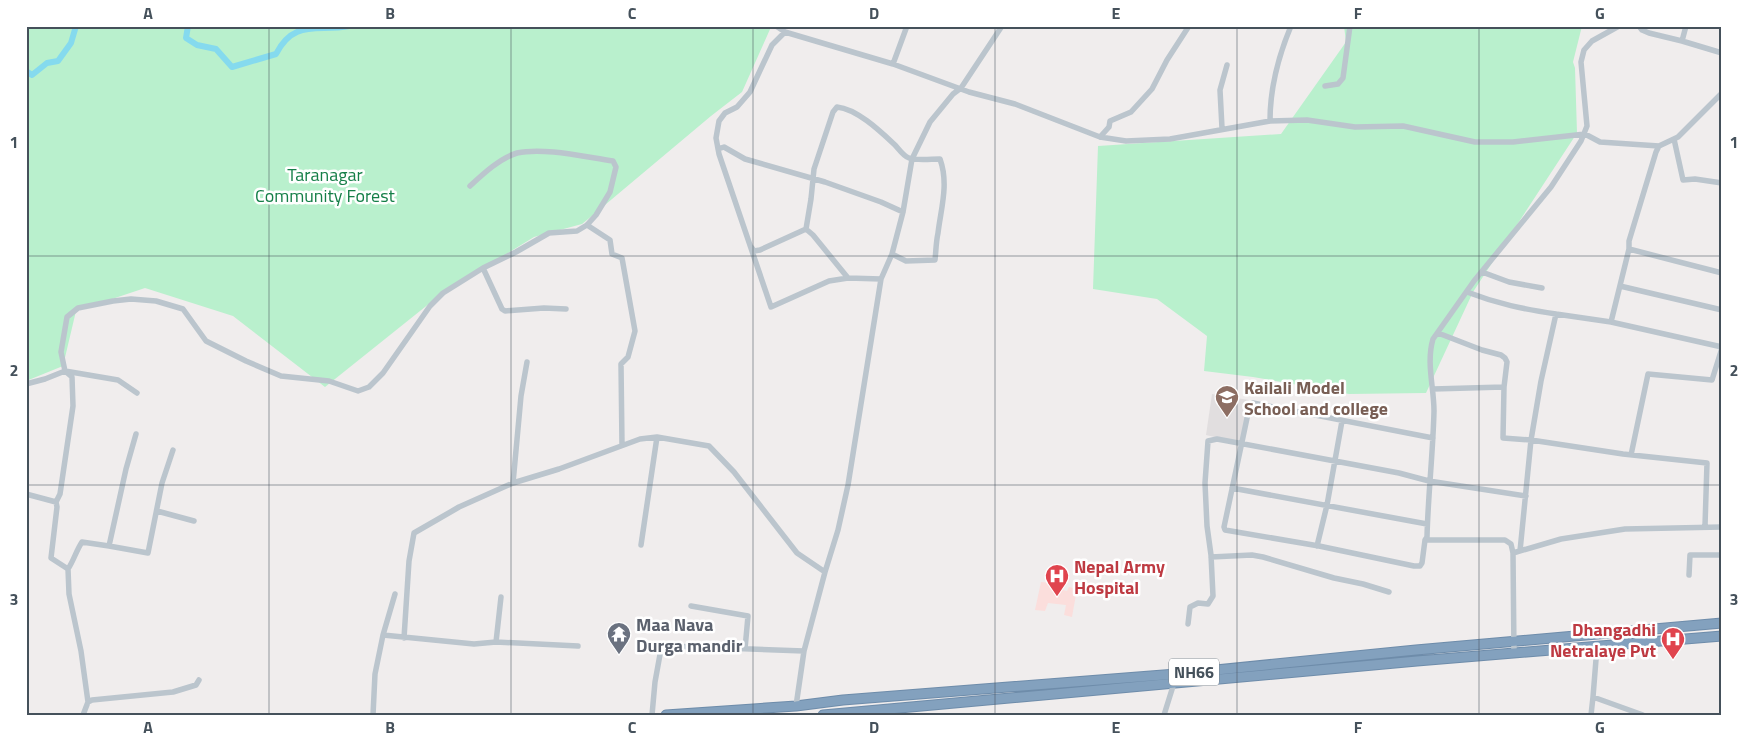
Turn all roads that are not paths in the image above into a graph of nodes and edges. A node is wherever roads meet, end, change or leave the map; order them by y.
1 (776, 26) edge
2 (907, 26) edge
3 (1002, 26) edge
4 (1189, 26) edge
5 (1292, 26) edge
6 (1350, 26) edge
7 (1619, 26) edge
8 (1640, 26) edge
9 (1686, 26) edge
10 (785, 32) junction
11 (1682, 41) junction
12 (1722, 54) edge
13 (893, 64) junction
14 (1228, 65) dead end
15 (1325, 86) dead end
16 (961, 88) junction
17 (1722, 93) edge
18 (1270, 121) junction
19 (1222, 128) junction
20 (1585, 134) junction
21 (1100, 137) junction
22 (1674, 139) junction
23 (1659, 146) junction
24 (718, 149) junction
25 (912, 159) junction
26 (814, 179) junction
27 (1722, 183) edge
28 (470, 186) dead end
29 (903, 212) junction
30 (587, 225) junction
31 (806, 229) junction
32 (752, 248) junction
33 (1629, 249) junction
34 (892, 254) junction
35 (483, 268) junction
36 (1482, 272) junction
37 (1722, 272) edge
38 (848, 278) junction
39 (881, 278) junction
40 (1620, 286) junction
41 (1542, 288) dead end
42 (1467, 292) junction
43 (566, 309) dead end
44 (1722, 310) edge
45 (1556, 314) junction
46 (1611, 322) junction
47 (1438, 334) junction
48 (1722, 348) edge
49 (527, 362) dead end
50 (65, 371) junction
51 (26, 384) edge
52 (1504, 387) junction
53 (1433, 389) junction
54 (137, 393) dead end
55 (1342, 421) junction
56 (136, 434) dead end
57 (657, 437) junction
58 (1433, 438) junction
59 (1532, 440) junction
60 (1241, 444) junction
61 (622, 445) junction
62 (173, 450) dead end
63 (1631, 455) junction
64 (1335, 462) junction
65 (1429, 481) junction
66 (513, 483) junction
67 (1232, 488) junction
68 (26, 494) edge
69 (1526, 496) junction
70 (56, 502) junction
71 (1327, 505) junction
72 (157, 511) junction
73 (194, 521) dead end
74 (1427, 524) junction
75 (1705, 526) junction
76 (1722, 527) edge
77 (1425, 540) junction
78 (641, 545) dead end
79 (110, 546) junction
80 (1317, 546) junction
81 (1520, 551) junction
82 (1512, 553) junction
83 (1722, 555) edge
84 (1211, 557) junction
85 (68, 569) junction
86 (824, 572) junction
87 (1689, 576) dead end
88 (1389, 592) dead end
89 (395, 594) dead end
90 (501, 597) dead end
91 (691, 606) dead end
92 (1722, 623) edge
93 (1188, 624) dead end
94 (383, 636) junction
95 (1722, 636) edge
96 (404, 638) junction
97 (496, 642) junction
98 (1513, 642) junction
99 (578, 646) dead end
100 (1597, 647) junction
101 (744, 649) junction
102 (804, 651) junction
103 (1514, 654) junction
104 (199, 680) dead end
105 (1174, 683) junction
106 (1593, 697) junction
107 (88, 702) junction
108 (796, 706) junction
109 (83, 715) edge
110 (372, 715) edge
111 (652, 715) edge
112 (666, 715) edge
113 (823, 715) edge
114 (1164, 715) edge
115 (1591, 715) edge
116 (1643, 715) edge

1 - 10 street
2 - 13 street
3 - 16 street
4 - 21 street
5 - 18 street
6 - 15 street
7 - 20 street
8 - 11 street
9 - 11 street
10 - 13 street
10 - 24 street
11 - 12 street
13 - 16 street
14 - 19 street
16 - 21 street
16 - 25 street
17 - 22 street
18 - 19 street
18 - 20 street
19 - 21 street
20 - 23 street
20 - 36 street
22 - 23 street
22 - 27 street
23 - 33 street
24 - 26 street
24 - 32 street
25 - 26 street
25 - 29 street
25 - 34 street
26 - 29 street
26 - 31 street
28 - 30 street
29 - 34 street
30 - 35 street
30 - 61 street
31 - 32 street
31 - 38 street
32 - 38 street
33 - 37 street
33 - 40 street
34 - 39 street
35 - 43 street
35 - 50 street
36 - 41 street
36 - 42 street
38 - 39 street
39 - 86 street
40 - 44 street
40 - 46 street
42 - 45 street
42 - 47 street
45 - 46 street
45 - 59 street
46 - 48 street
47 - 52 street
47 - 53 street
48 - 63 street
49 - 66 street
50 - 51 street
50 - 54 street
50 - 70 street
52 - 53 street
52 - 59 street
53 - 58 street
55 - 58 street
55 - 60 street
55 - 64 street
56 - 79 street
57 - 61 street
57 - 78 street
57 - 86 street
58 - 65 street
59 - 63 street
59 - 69 street
60 - 64 street
60 - 67 street
60 - 84 street
61 - 66 street
62 - 72 street
63 - 75 street
64 - 65 street
64 - 71 street
65 - 69 street
65 - 74 street
66 - 96 street
67 - 71 street
67 - 80 street
68 - 70 street
69 - 81 street
70 - 85 street
71 - 74 street
71 - 80 street
72 - 73 street
72 - 79 street
74 - 77 street
75 - 76 street
75 - 81 street
77 - 80 street
77 - 82 street
79 - 85 street
81 - 82 street
82 - 98 street
83 - 87 street
84 - 88 street
84 - 93 street
85 - 107 street
86 - 102 street
89 - 94 street
90 - 97 street
91 - 101 street
92 - 98 highway, NH66
94 - 96 street
94 - 110 street
95 - 100 highway, NH66
96 - 97 street
97 - 99 street
98 - 103 street
98 - 108 highway, NH66
100 - 103 highway, NH66
100 - 106 street
101 - 102 street
101 - 111 street
102 - 108 street
103 - 105 highway, NH66
104 - 107 street
105 - 113 highway, NH66
105 - 114 street
106 - 115 street
106 - 116 street
107 - 109 street
108 - 112 highway, NH66

